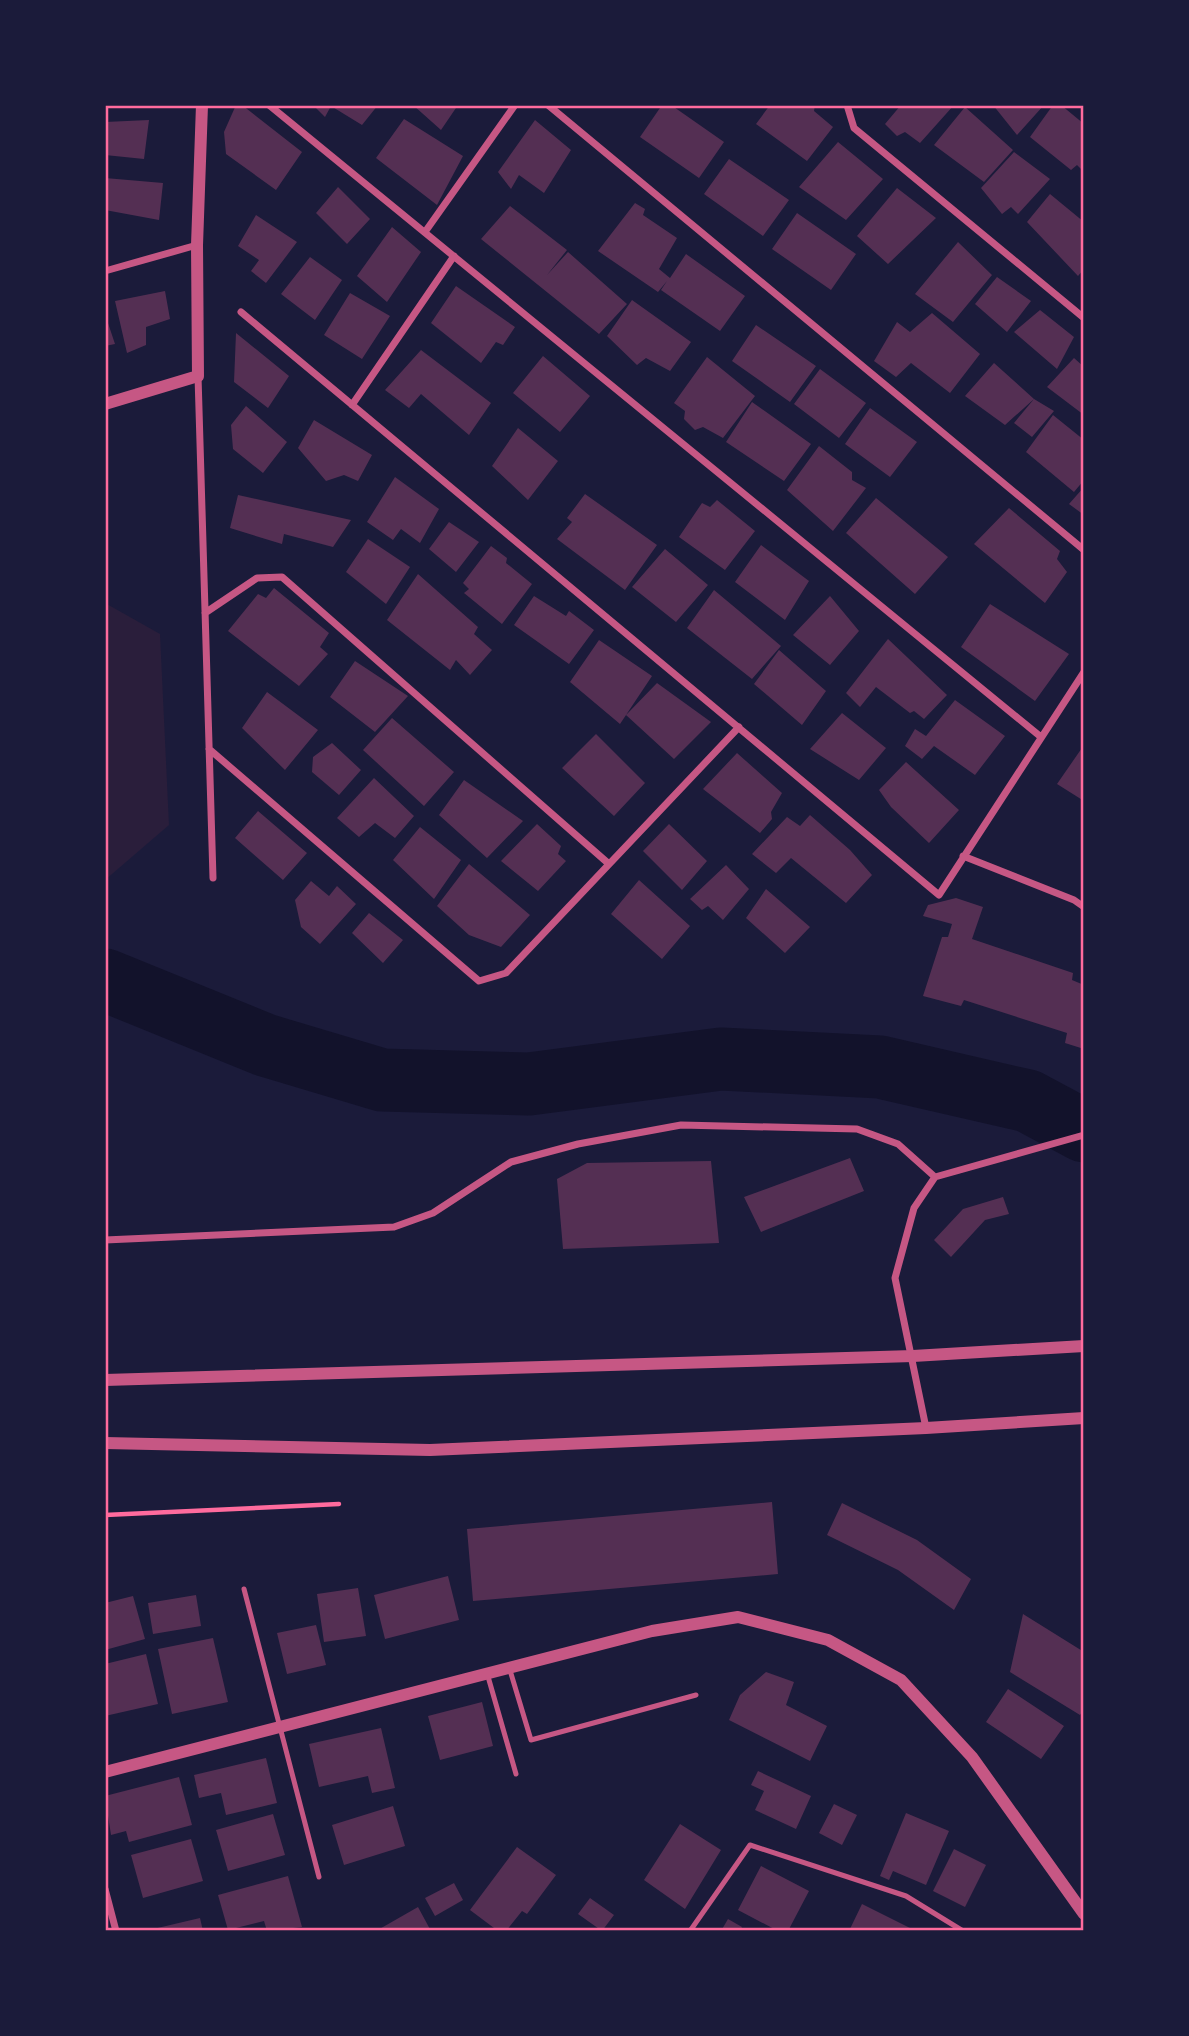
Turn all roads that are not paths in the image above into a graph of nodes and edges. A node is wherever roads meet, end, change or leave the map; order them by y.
1 (202, 105) edge
2 (269, 105) edge
3 (515, 105) edge
4 (548, 105) edge
5 (847, 105) edge
6 (425, 232) junction
7 (197, 245) junction
8 (454, 256) junction
9 (105, 271) edge
10 (241, 312) dead end
11 (1084, 318) edge
12 (198, 376) junction
13 (105, 404) edge
14 (352, 405) junction
15 (1084, 550) edge
16 (205, 612) junction
17 (1084, 672) edge
18 (738, 727) junction
19 (1041, 737) junction
20 (209, 749) junction
21 (963, 856) junction
22 (609, 864) junction
23 (213, 878) dead end
24 (1084, 907) edge
25 (1084, 1135) edge
26 (935, 1178) junction
27 (105, 1240) edge
28 (1084, 1346) edge
29 (913, 1356) junction
30 (105, 1380) edge
31 (1084, 1418) edge
32 (926, 1428) junction
33 (105, 1443) edge
34 (244, 1589) dead end
35 (509, 1667) junction
36 (487, 1673) junction
37 (696, 1695) dead end
38 (280, 1726) junction
39 (105, 1772) edge
40 (516, 1774) dead end
41 (318, 1877) dead end
42 (105, 1889) edge
43 (1084, 1914) edge
44 (116, 1931) edge
45 (690, 1931) edge
46 (963, 1931) edge

1 - 7 street
2 - 6 street
3 - 6 street
4 - 15 street
5 - 11 street
6 - 8 street
7 - 9 street
7 - 12 street
8 - 14 street
8 - 19 street
10 - 14 street
12 - 13 street
12 - 16 street
14 - 18 street
16 - 20 street
16 - 22 street
17 - 19 street
18 - 21 street
18 - 22 street
19 - 21 street
20 - 22 street
20 - 23 street
21 - 24 street
25 - 26 street
26 - 27 street
26 - 29 street
28 - 29 street
29 - 30 street
29 - 32 street
31 - 32 street
32 - 33 street
34 - 38 lane
35 - 36 street
35 - 37 lane
35 - 43 street
36 - 38 street
36 - 40 lane
38 - 39 street
38 - 41 lane
42 - 44 street
45 - 46 lane

